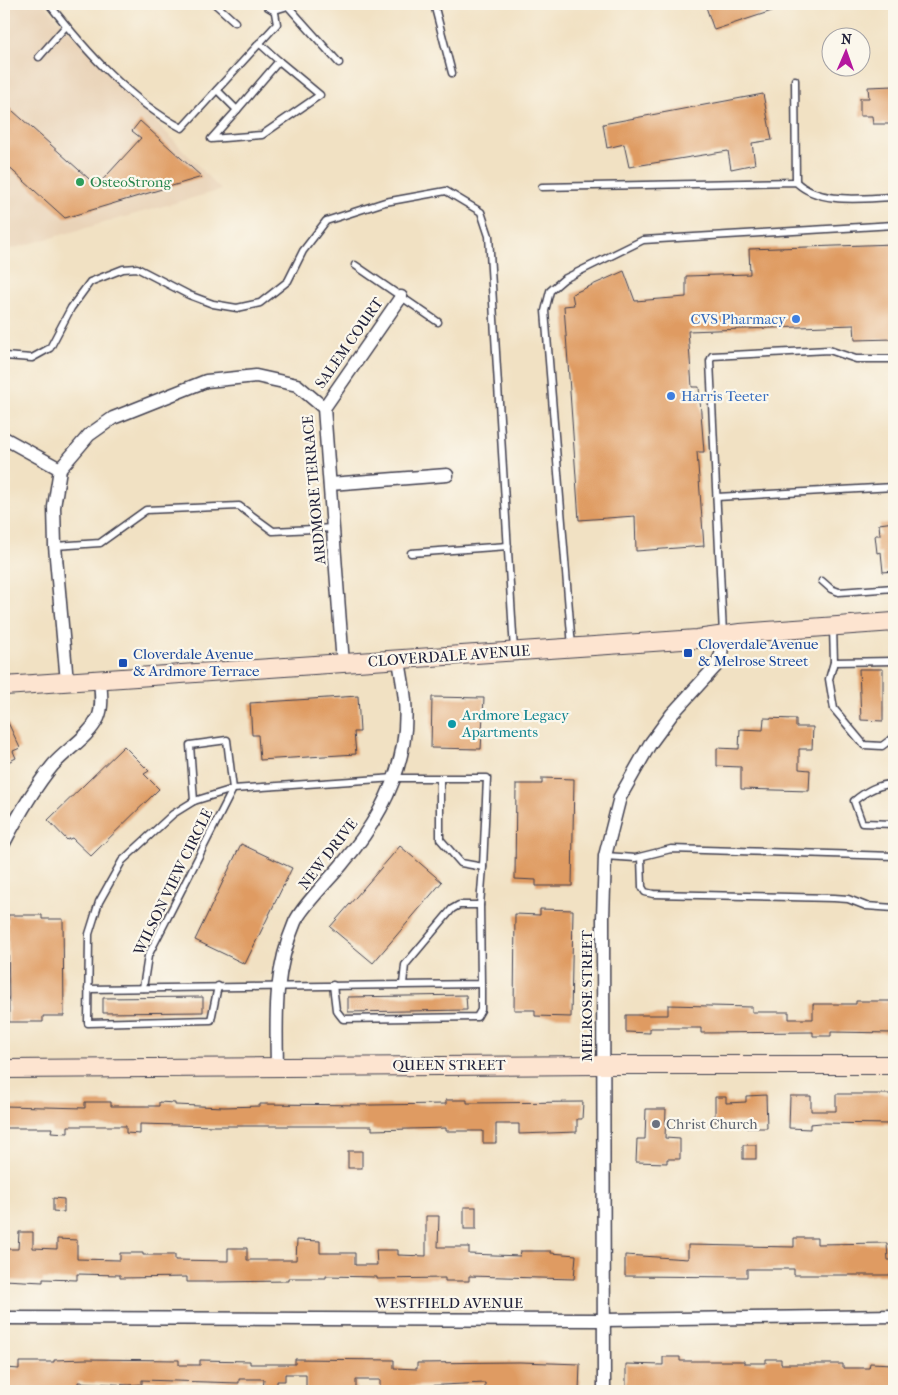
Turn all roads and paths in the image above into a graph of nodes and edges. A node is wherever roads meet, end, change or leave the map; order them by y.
1 (49, 4) edge
2 (215, 4) edge
3 (278, 4) edge
4 (434, 4) edge
5 (235, 22) dead end
6 (66, 26) junction
7 (259, 44) junction
8 (38, 57) dead end
9 (279, 61) junction
10 (339, 63) dead end
11 (452, 73) dead end
12 (795, 80) dead end
13 (217, 90) junction
14 (237, 110) junction
15 (796, 182) junction
16 (542, 188) dead end
17 (894, 196) edge
18 (894, 225) edge
19 (355, 265) dead end
20 (401, 297) junction
21 (438, 322) dead end
22 (4, 356) edge
23 (894, 359) edge
24 (324, 408) junction
25 (4, 438) edge
26 (60, 469) junction
27 (447, 476) dead end
28 (330, 484) junction
29 (894, 487) edge
30 (717, 497) junction
31 (334, 528) junction
32 (55, 546) junction
33 (508, 546) junction
34 (411, 553) dead end
35 (822, 581) dead end
36 (894, 588) edge
37 (833, 627) junction
38 (894, 628) edge
39 (723, 636) junction
40 (572, 648) junction
41 (514, 652) junction
42 (399, 660) junction
43 (894, 661) edge
44 (834, 662) junction
45 (343, 664) junction
46 (100, 680) junction
47 (67, 682) junction
48 (4, 686) edge
49 (894, 737) edge
50 (395, 778) junction
51 (440, 778) junction
52 (894, 784) edge
53 (232, 789) junction
54 (194, 801) junction
55 (894, 824) edge
56 (4, 843) edge
57 (605, 856) junction
58 (641, 856) junction
59 (894, 856) edge
60 (483, 867) junction
61 (480, 904) junction
62 (894, 908) edge
63 (403, 984) junction
64 (481, 984) junction
65 (333, 985) junction
66 (218, 986) junction
67 (277, 986) junction
68 (88, 988) junction
69 (143, 988) junction
70 (603, 1065) junction
71 (894, 1065) edge
72 (276, 1066) junction
73 (4, 1069) edge
74 (894, 1316) edge
75 (4, 1318) edge
76 (603, 1320) junction
77 (604, 1391) edge

1 - 6 lane
2 - 5 lane
3 - 7 lane
3 - 10 lane
4 - 11 lane
6 - 8 lane
6 - 13 lane
7 - 9 lane
7 - 13 lane
9 - 14 lane
9 - 14 lane
12 - 15 lane
13 - 14 lane
15 - 16 lane
15 - 17 lane
18 - 40 lane
19 - 20 lane
20 - 21 lane
20 - 24 street, SALEM COURT
22 - 33 lane
23 - 30 lane
24 - 26 street, ARDMORE TERRACE
24 - 28 street, ARDMORE TERRACE
25 - 26 street
26 - 32 street
27 - 28 street
28 - 31 street, ARDMORE TERRACE
29 - 30 lane
30 - 39 lane
31 - 32 lane
31 - 45 street, ARDMORE TERRACE
32 - 47 street
33 - 34 lane
33 - 41 lane
35 - 36 lane
37 - 38 street, CLOVERDALE AVENUE
37 - 39 street, CLOVERDALE AVENUE
37 - 44 lane
39 - 40 street, CLOVERDALE AVENUE
39 - 57 street, MELROSE STREET
40 - 41 street, CLOVERDALE AVENUE
41 - 42 street, CLOVERDALE AVENUE
42 - 45 street, CLOVERDALE AVENUE
42 - 50 street, NEW DRIVE
43 - 44 lane
44 - 49 lane
45 - 46 street, CLOVERDALE AVENUE
46 - 47 street, CLOVERDALE AVENUE
46 - 56 street
47 - 48 street, CLOVERDALE AVENUE
50 - 51 lane, WILSON VIEW CIRCLE
50 - 53 lane, WILSON VIEW CIRCLE
50 - 67 street, NEW DRIVE
51 - 60 lane
51 - 60 lane, WILSON VIEW CIRCLE
52 - 55 lane
53 - 54 lane, WILSON VIEW CIRCLE
53 - 54 lane
53 - 69 lane, WILSON VIEW CIRCLE
54 - 68 lane, WILSON VIEW CIRCLE
57 - 58 lane
57 - 70 street, MELROSE STREET
58 - 59 lane
58 - 62 lane
60 - 61 lane
61 - 63 lane
61 - 64 lane
63 - 64 lane
63 - 65 lane
64 - 65 lane
65 - 67 lane
66 - 67 lane
66 - 68 lane, WILSON VIEW CIRCLE
66 - 69 lane
67 - 72 street, NEW DRIVE
68 - 69 lane
70 - 71 street, QUEEN STREET
70 - 72 street, QUEEN STREET
70 - 76 street, MELROSE STREET
72 - 73 street, QUEEN STREET
74 - 76 street, WESTFIELD AVENUE
75 - 76 street, WESTFIELD AVENUE
76 - 77 street, MELROSE STREET

